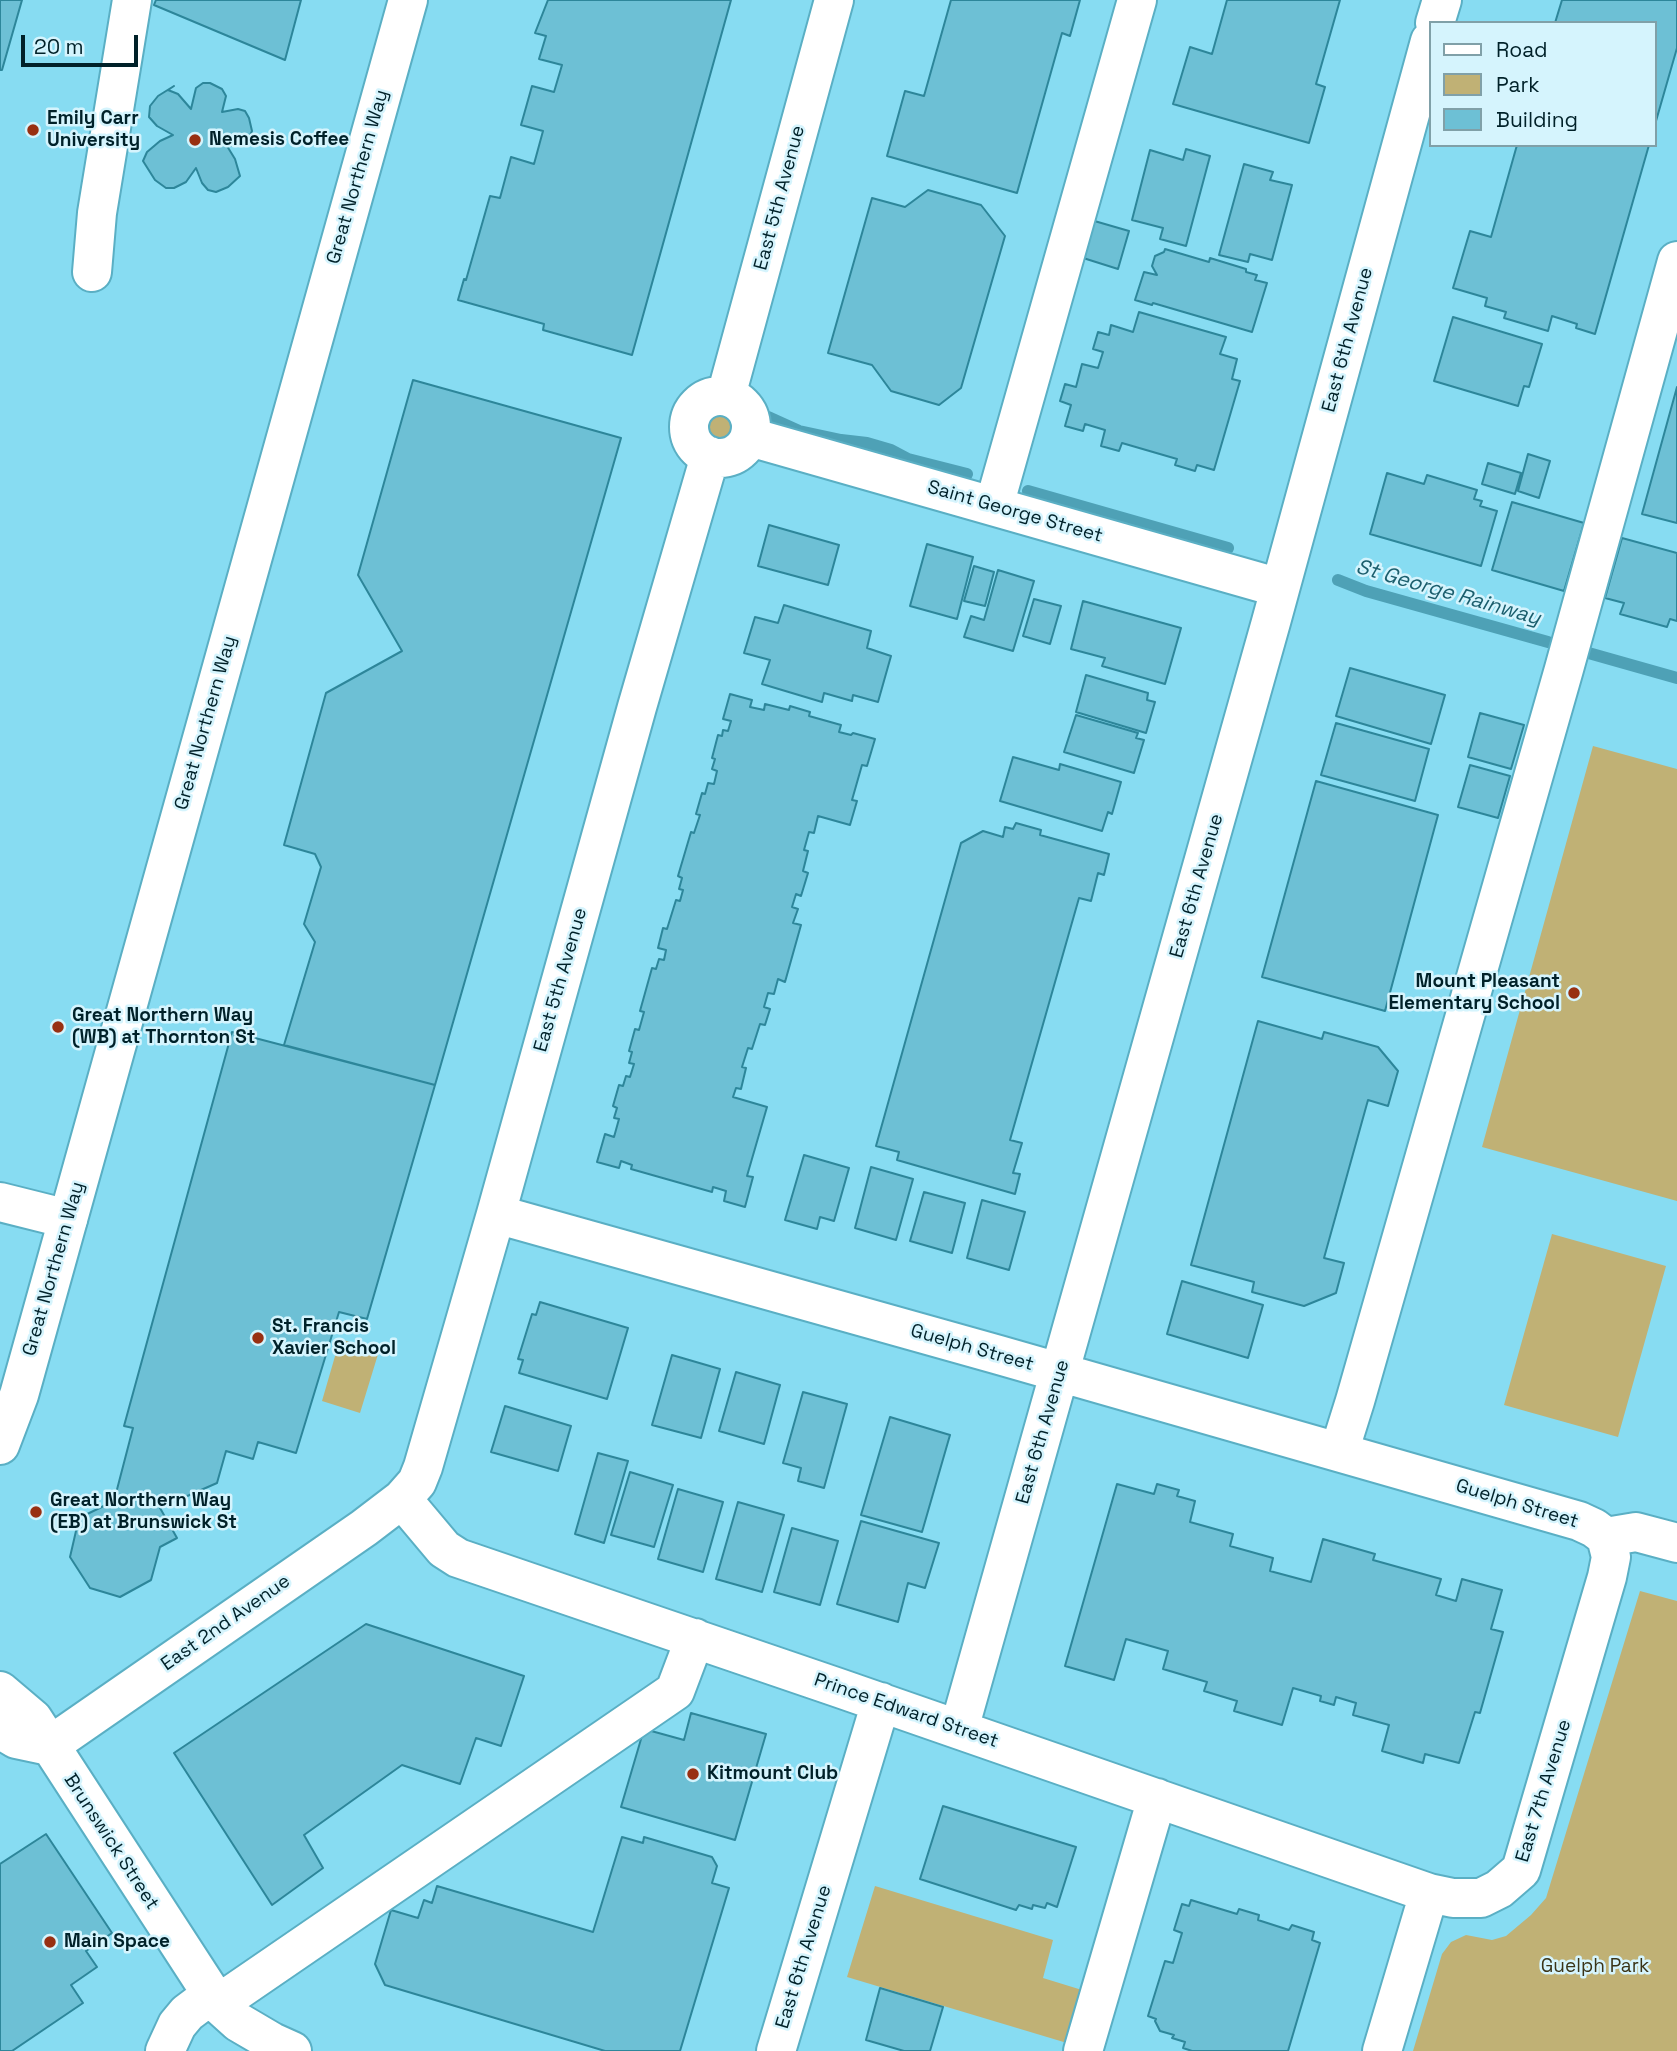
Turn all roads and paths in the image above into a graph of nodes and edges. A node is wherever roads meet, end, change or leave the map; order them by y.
1 (132, 0) edge
2 (408, 0) edge
3 (834, 0) edge
4 (1137, 0) edge
5 (1442, 0) edge
6 (1436, 21) edge
7 (1428, 48) edge
8 (1677, 261) edge
9 (92, 272) dead end
10 (726, 396) junction
11 (750, 437) junction
12 (710, 456) junction
13 (994, 506) junction
14 (1280, 588) junction
15 (0, 1202) edge
16 (496, 1214) junction
17 (68, 1219) junction
18 (1059, 1373) junction
19 (0, 1445) edge
20 (1339, 1452) junction
21 (402, 1500) junction
22 (1606, 1537) junction
23 (1677, 1543) edge
24 (695, 1638) junction
25 (0, 1691) edge
26 (881, 1702) junction
27 (0, 1729) edge
28 (959, 1729) junction
29 (49, 1746) junction
30 (1157, 1798) junction
31 (1429, 1893) junction
32 (214, 1999) junction
33 (165, 2051) edge
34 (292, 2051) edge
35 (776, 2051) edge
36 (1083, 2051) edge
37 (1382, 2051) edge

1 - 9 street
2 - 17 street, Great Northern Way
3 - 10 street, East 5th Avenue
4 - 13 street
5 - 6 street
7 - 14 street, East 6th Avenue
8 - 20 street
10 - 11 street
10 - 12 street
11 - 12 street
11 - 13 street, Saint George Street
12 - 16 street, East 5th Avenue
13 - 14 street, Saint George Street
14 - 18 street, East 6th Avenue
15 - 17 street
16 - 18 street, Guelph Street
16 - 21 street, East 5th Avenue
17 - 19 street, Great Northern Way
18 - 20 street, Guelph Street
18 - 28 street, East 6th Avenue
20 - 22 street, Guelph Street
21 - 24 street, Prince Edward Street
21 - 29 street, East 2nd Avenue
22 - 23 street
22 - 31 street, East 7th Avenue
24 - 26 street, Prince Edward Street
24 - 32 street
25 - 29 street, Brunswick Street
26 - 28 street, Prince Edward Street
26 - 35 street, East 6th Avenue
27 - 29 street
28 - 30 street, Prince Edward Street
29 - 32 street, Brunswick Street
30 - 31 street, Prince Edward Street
30 - 36 street
31 - 37 street
32 - 33 street
32 - 34 street, Brunswick Street

